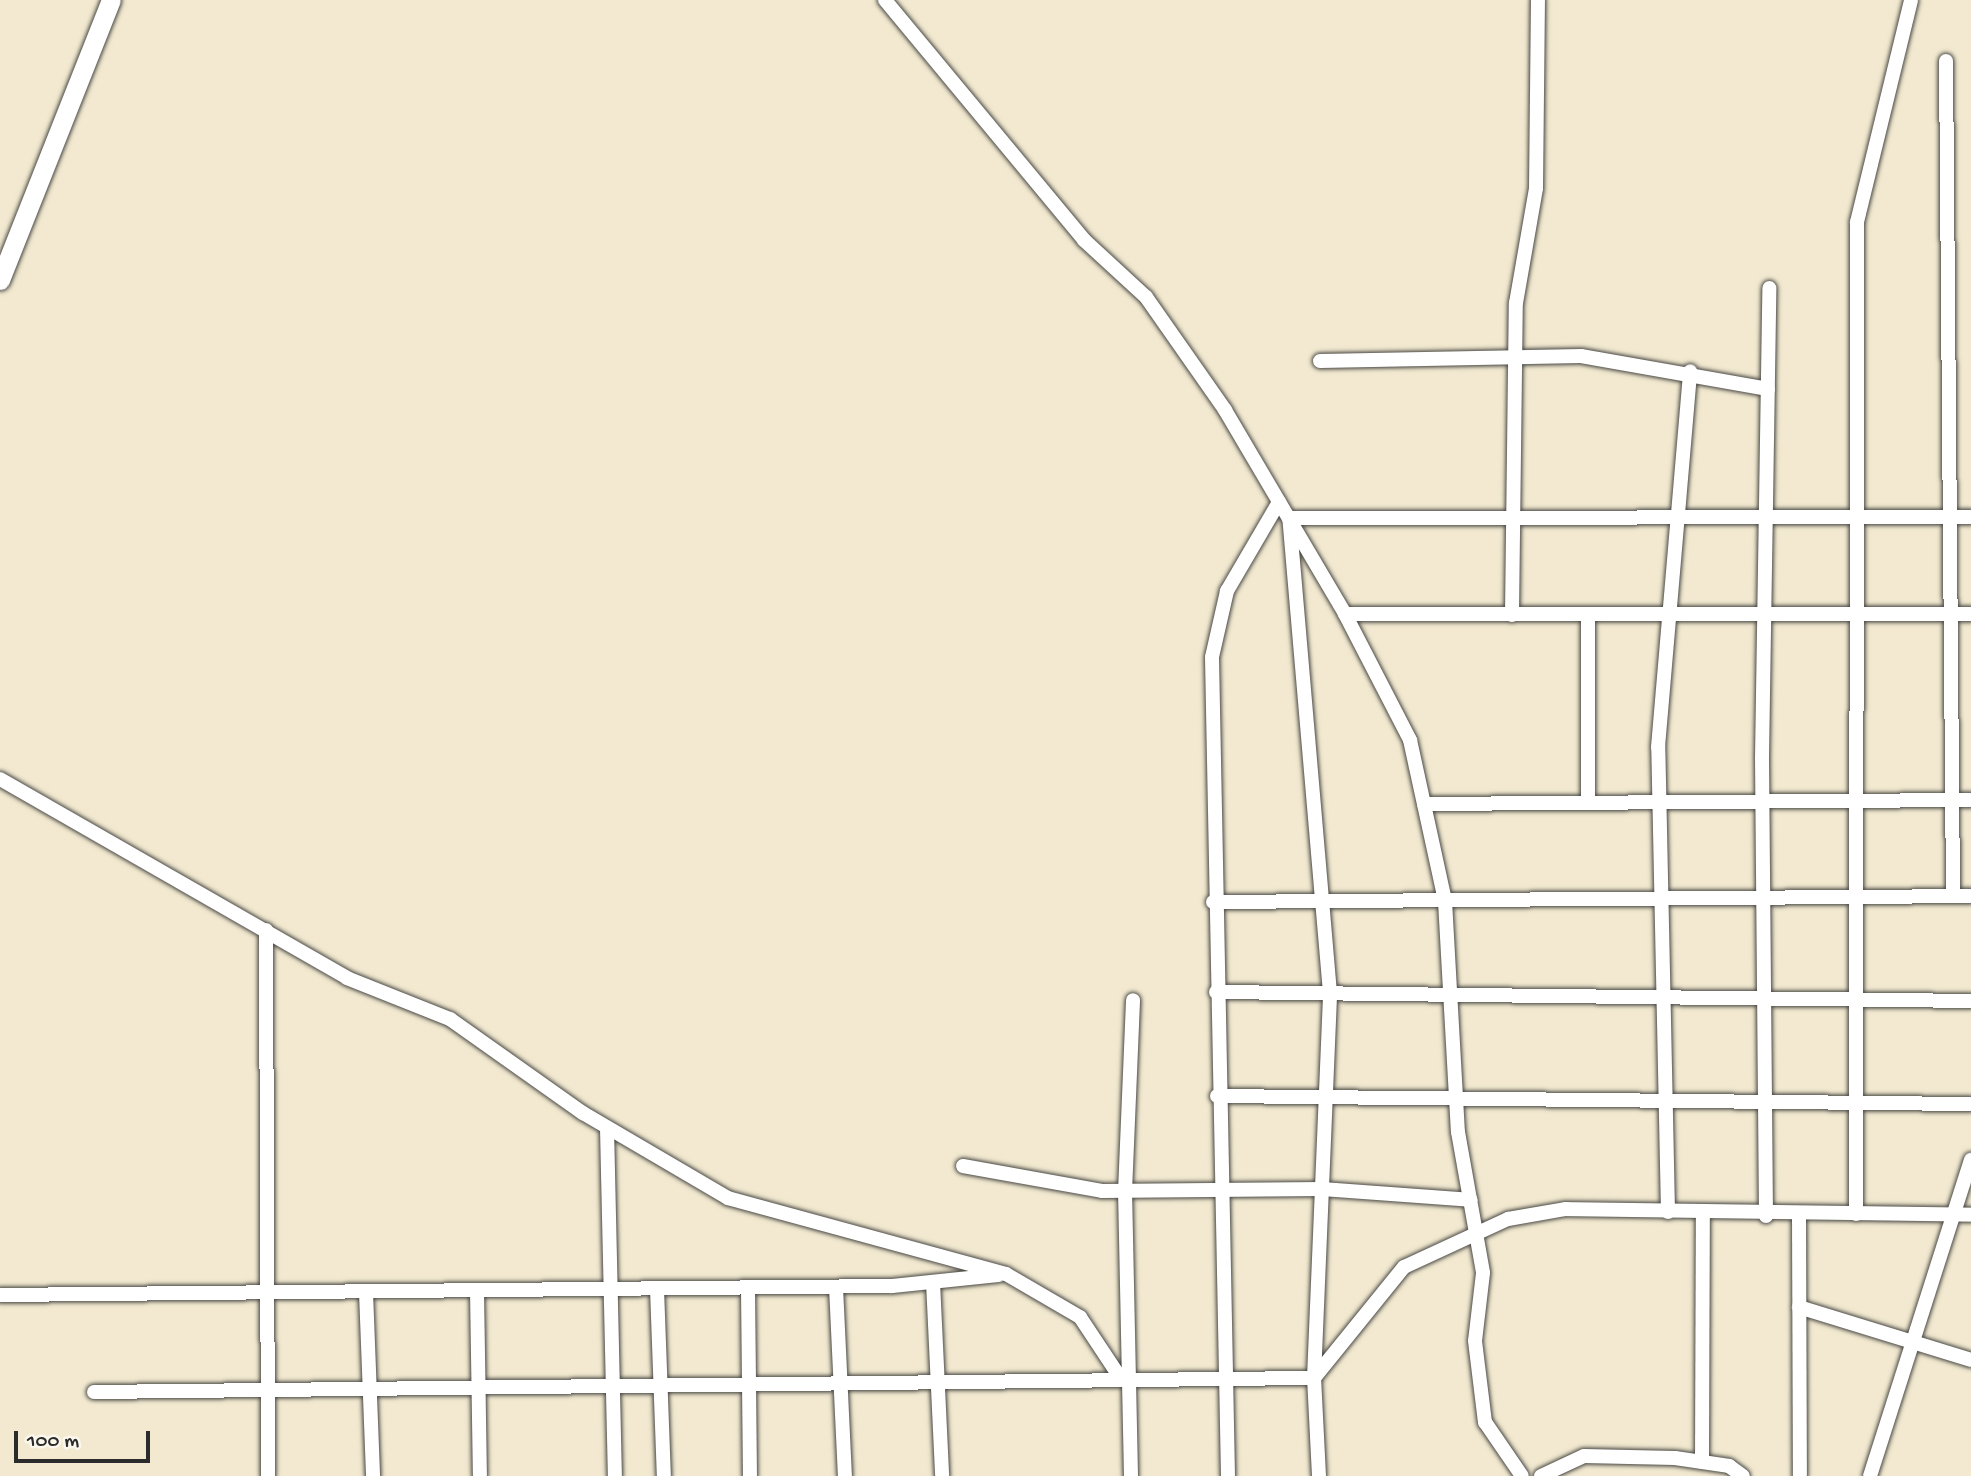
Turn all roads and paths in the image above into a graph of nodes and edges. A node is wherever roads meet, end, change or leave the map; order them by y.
1 (111, 0) edge
2 (885, 0) edge
3 (1538, 0) edge
4 (1911, 0) edge
5 (1946, 61) dead end
6 (0, 280) edge
7 (1769, 288) dead end
8 (1517, 359) junction
9 (1320, 361) dead end
10 (1690, 371) junction
11 (1768, 389) junction
12 (1279, 502) junction
13 (1514, 517) junction
14 (1676, 517) junction
15 (1766, 517) junction
16 (1857, 517) junction
17 (1951, 517) junction
18 (1971, 517) edge
19 (1289, 519) junction
20 (1345, 614) junction
21 (1952, 614) junction
22 (1971, 614) edge
23 (1512, 615) junction
24 (1588, 615) junction
25 (1856, 615) junction
26 (1668, 616) junction
27 (1764, 617) junction
28 (0, 779) edge
29 (1952, 800) junction
30 (1971, 800) edge
31 (1856, 801) junction
32 (1661, 802) junction
33 (1762, 802) junction
34 (1588, 803) junction
35 (1424, 804) junction
36 (1971, 896) edge
37 (1953, 897) junction
38 (1856, 899) junction
39 (1323, 901) junction
40 (1445, 901) junction
41 (1664, 901) junction
42 (1763, 901) junction
43 (1213, 902) junction
44 (266, 930) junction
45 (1216, 992) junction
46 (1330, 993) junction
47 (1451, 994) junction
48 (1667, 997) junction
49 (1764, 998) junction
50 (1856, 999) junction
51 (1133, 1000) dead end
52 (1971, 1001) edge
53 (1217, 1096) junction
54 (1325, 1099) junction
55 (1457, 1103) junction
56 (1668, 1104) junction
57 (1765, 1104) junction
58 (1856, 1104) junction
59 (1971, 1104) edge
60 (607, 1128) junction
61 (1971, 1160) edge
62 (963, 1166) dead end
63 (1322, 1189) junction
64 (1125, 1192) junction
65 (1218, 1192) junction
66 (1471, 1200) junction
67 (1956, 1211) junction
68 (1668, 1212) junction
69 (1703, 1213) junction
70 (1856, 1214) junction
71 (1799, 1215) junction
72 (1971, 1215) edge
73 (1766, 1216) junction
74 (1477, 1233) junction
75 (1006, 1274) junction
76 (933, 1282) junction
77 (836, 1287) junction
78 (748, 1288) junction
79 (657, 1289) junction
80 (613, 1290) junction
81 (477, 1291) junction
82 (366, 1292) junction
83 (268, 1293) junction
84 (0, 1296) edge
85 (1799, 1307) junction
86 (1913, 1344) junction
87 (1971, 1360) edge
88 (1314, 1378) junction
89 (840, 1379) junction
90 (937, 1379) junction
91 (1125, 1379) junction
92 (1224, 1379) junction
93 (749, 1380) junction
94 (660, 1382) junction
95 (613, 1383) junction
96 (478, 1385) junction
97 (370, 1387) junction
98 (268, 1389) junction
99 (94, 1392) dead end
100 (1705, 1467) edge
101 (1550, 1474) edge
102 (268, 1476) edge
103 (373, 1476) edge
104 (480, 1476) edge
105 (615, 1476) edge
106 (664, 1476) edge
107 (750, 1476) edge
108 (845, 1476) edge
109 (942, 1476) edge
110 (1131, 1476) edge
111 (1228, 1476) edge
112 (1319, 1476) edge
113 (1522, 1476) edge
114 (1743, 1476) edge
115 (1800, 1476) edge
116 (1870, 1476) edge

1 - 6 highway
2 - 12 street
3 - 8 street
4 - 16 street
5 - 17 street
7 - 11 street
8 - 9 street
8 - 10 street
8 - 13 street
10 - 11 street
10 - 14 street
11 - 15 street
12 - 19 street
12 - 43 street
13 - 14 street
13 - 19 street
13 - 23 street
14 - 15 street
14 - 26 street
15 - 16 street
15 - 27 street
16 - 17 street
16 - 25 street
17 - 18 street
17 - 21 street
19 - 20 street
19 - 39 street
20 - 23 street
20 - 35 street
21 - 22 street
21 - 25 street
21 - 29 street
23 - 24 street
24 - 26 street
24 - 34 street
25 - 27 street
25 - 31 street
26 - 27 street
26 - 32 street
27 - 33 street
28 - 44 street
29 - 30 street
29 - 31 street
29 - 37 street
31 - 33 street
31 - 38 street
32 - 33 street
32 - 34 street
32 - 41 street
33 - 42 street
34 - 35 street
35 - 40 street
36 - 37 street
37 - 38 street
38 - 42 street
38 - 50 street
39 - 40 street
39 - 43 street
39 - 46 street
40 - 41 street
40 - 47 street
41 - 42 street
41 - 48 street
42 - 49 street
43 - 45 street
44 - 60 street
44 - 83 street
45 - 46 street
45 - 53 street
46 - 47 street
46 - 54 street
47 - 48 street
47 - 55 street
48 - 49 street
48 - 56 street
49 - 50 street
49 - 57 street
50 - 52 street
50 - 58 street
51 - 64 street
53 - 54 street
53 - 65 street
54 - 55 street
54 - 63 street
55 - 56 street
55 - 66 street
56 - 57 street
56 - 68 street
57 - 58 street
57 - 73 street
58 - 59 street
58 - 70 street
60 - 75 street
60 - 80 street
61 - 67 street
62 - 64 street
63 - 65 street
63 - 66 street
63 - 88 street
64 - 65 street
64 - 91 street
65 - 92 street
66 - 74 street
67 - 70 street
67 - 72 street
67 - 86 street
68 - 69 street
68 - 74 street
69 - 73 street
69 - 100 street
70 - 71 street
71 - 73 street
71 - 85 street
74 - 88 street
74 - 113 street
75 - 76 street
75 - 91 street
76 - 77 street
76 - 90 street
77 - 78 street
77 - 89 street
78 - 79 street
78 - 93 street
79 - 80 street
79 - 94 street
80 - 81 street
80 - 95 street
81 - 82 street
81 - 96 street
82 - 83 street
82 - 97 street
83 - 84 street
83 - 98 street
85 - 86 street
85 - 115 street
86 - 87 street
86 - 116 street
88 - 92 street
88 - 112 street
89 - 90 street
89 - 93 street
89 - 108 street
90 - 91 street
90 - 109 street
91 - 92 street
91 - 110 street
92 - 111 street
93 - 94 street
93 - 107 street
94 - 95 street
94 - 106 street
95 - 96 street
95 - 105 street
96 - 97 street
96 - 104 street
97 - 98 street
97 - 103 street
98 - 99 street
98 - 102 street
100 - 101 street
100 - 114 street

